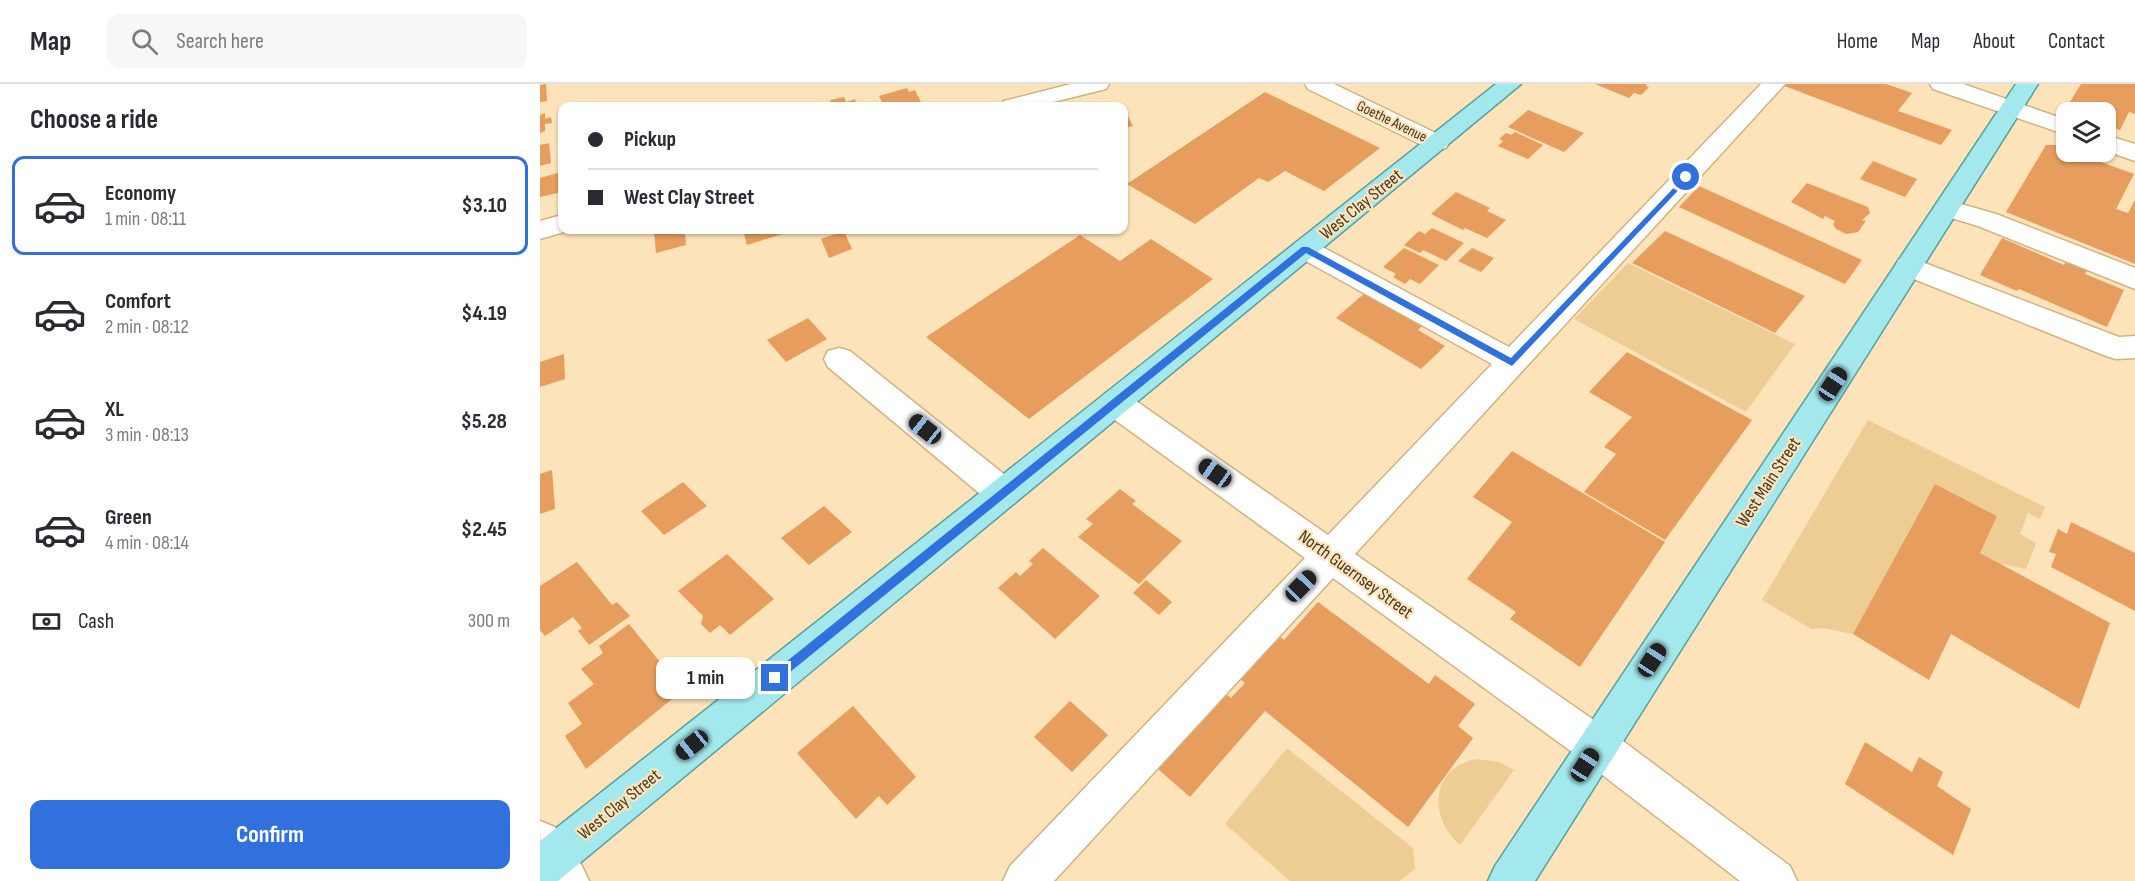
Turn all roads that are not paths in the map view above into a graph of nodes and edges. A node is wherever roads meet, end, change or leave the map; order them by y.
1 (1098, 84) edge
2 (1316, 84) edge
3 (1510, 84) edge
4 (1774, 84) edge
5 (1941, 84) edge
6 (2019, 96) edge
7 (1028, 102) edge
8 (2056, 121) edge
9 (1437, 143) junction
10 (2116, 146) edge
11 (2135, 153) edge
12 (1947, 208) junction
13 (558, 225) edge
14 (540, 230) edge
15 (1305, 249) junction
16 (1909, 266) junction
17 (2135, 279) edge
18 (2135, 347) edge
19 (839, 359) dead end
20 (1512, 363) junction
21 (1115, 403) junction
22 (1003, 493) junction
23 (1330, 555) junction
24 (1597, 746) junction
25 (549, 862) edge
26 (1025, 881) edge
27 (1510, 881) edge
28 (1775, 881) edge

1 - 7 street
2 - 9 street, Goethe Avenue
3 - 9 main road, West Clay Street
4 - 20 street
5 - 6 street
6 - 8 street
6 - 12 main road, West Main Street
9 - 15 main road, West Clay Street
10 - 11 street
12 - 16 main road, West Main Street
12 - 17 street
13 - 14 street
15 - 20 street
15 - 21 main road, West Clay Street
16 - 18 street
16 - 24 main road, West Main Street
19 - 22 street
20 - 23 street
21 - 22 main road, West Clay Street
21 - 23 street, North Guernsey Street
22 - 25 main road, West Clay Street
23 - 24 street, North Guernsey Street
23 - 26 street
24 - 27 main road, West Main Street
24 - 28 street, North Guernsey Street

